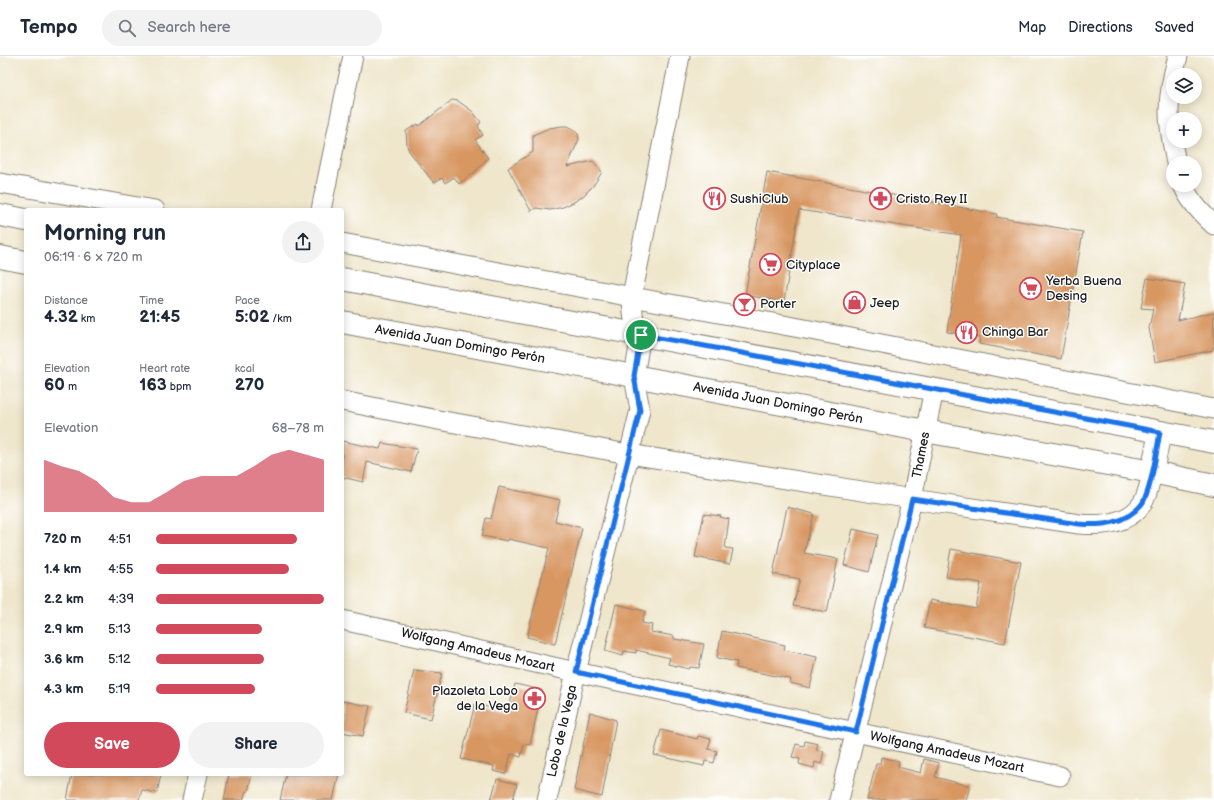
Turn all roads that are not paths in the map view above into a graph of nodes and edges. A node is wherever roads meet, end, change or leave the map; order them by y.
1 (354, 56) edge
2 (680, 56) edge
3 (1178, 56) edge
4 (1175, 156) edge
5 (0, 183) edge
6 (1186, 192) edge
7 (144, 208) edge
8 (321, 208) edge
9 (0, 215) edge
10 (24, 220) edge
11 (1214, 225) edge
12 (344, 243) edge
13 (0, 258) edge
14 (24, 262) edge
15 (344, 279) edge
16 (632, 296) junction
17 (344, 322) edge
18 (641, 335) junction
19 (634, 376) junction
20 (934, 389) junction
21 (344, 401) edge
22 (1214, 409) edge
23 (926, 431) junction
24 (1160, 432) junction
25 (1214, 442) edge
26 (629, 454) junction
27 (1152, 472) junction
28 (1214, 485) edge
29 (912, 499) junction
30 (344, 620) edge
31 (576, 672) junction
32 (856, 732) junction
33 (198, 776) edge
34 (1060, 776) dead end
35 (192, 800) edge
36 (547, 800) edge
37 (839, 800) edge

1 - 8 street
2 - 16 street
3 - 4 street
5 - 7 street
6 - 11 street
9 - 10 main road
12 - 16 street
13 - 14 main road
15 - 18 main road
16 - 18 street
16 - 22 street
17 - 19 main road, Avenida Juan Domingo Perón
18 - 19 street, Lobo de la Vega
18 - 20 main road
19 - 23 main road, Avenida Juan Domingo Perón
19 - 26 street, Lobo de la Vega
20 - 23 street, Thames
20 - 24 main road
21 - 26 street
23 - 27 main road, Avenida Juan Domingo Perón
23 - 29 street, Thames
24 - 25 main road
24 - 27 main road
26 - 29 street
26 - 31 street, Lobo de la Vega
27 - 28 main road, Avenida Juan Domingo Perón
27 - 29 street
29 - 32 street, Thames
30 - 31 street, Wolfgang Amadeus Mozart
31 - 32 street, Wolfgang Amadeus Mozart
31 - 36 street, Lobo de la Vega
32 - 34 street, Wolfgang Amadeus Mozart
32 - 37 street, Thames
33 - 35 street

